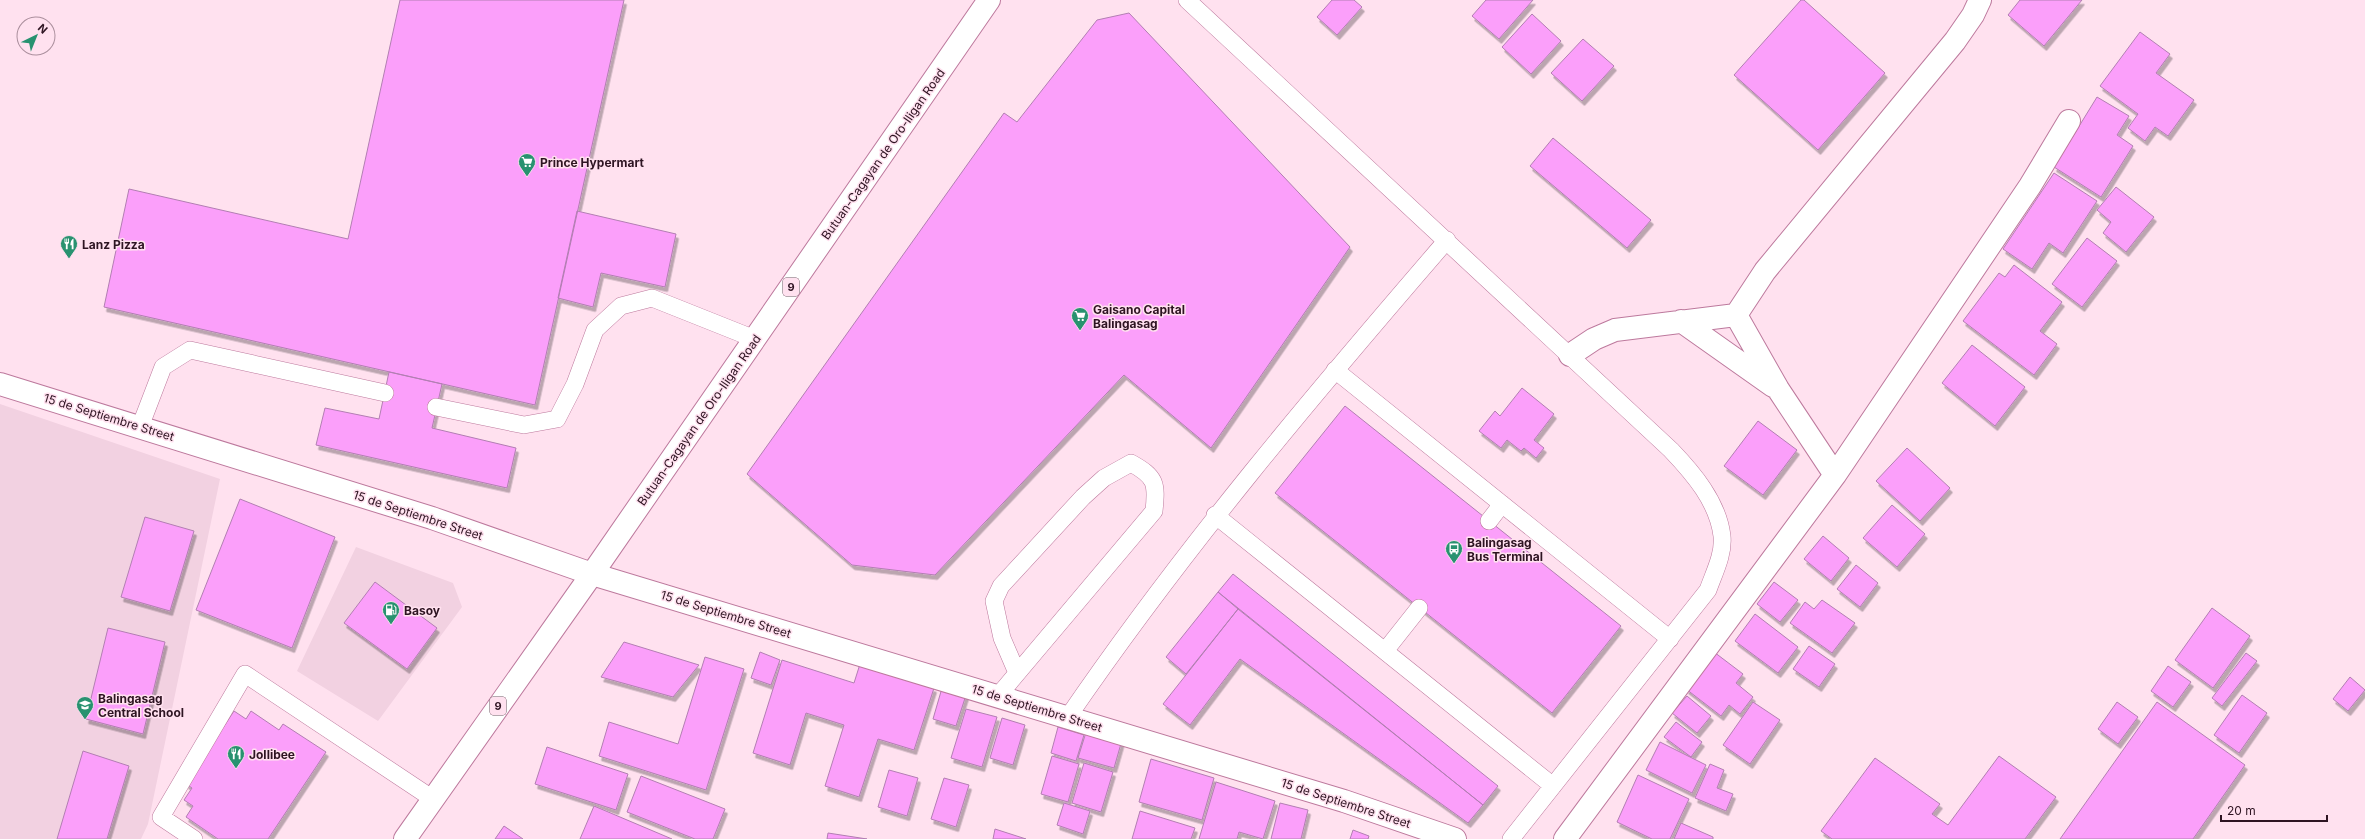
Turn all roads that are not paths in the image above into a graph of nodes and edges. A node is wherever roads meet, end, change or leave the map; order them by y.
1 (989, 0) edge
2 (1187, 0) edge
3 (1980, 0) edge
4 (2069, 121) dead end
5 (1447, 240) junction
6 (1736, 315) junction
7 (1681, 321) junction
8 (755, 339) junction
9 (1570, 355) junction
10 (1335, 370) junction
11 (0, 384) edge
12 (1778, 389) junction
13 (385, 393) dead end
14 (436, 407) dead end
15 (140, 427) junction
16 (1835, 475) junction
17 (1502, 504) junction
18 (1216, 515) junction
19 (1489, 521) dead end
20 (592, 574) junction
21 (1419, 608) dead end
22 (1670, 639) junction
23 (1385, 651) junction
24 (1017, 673) junction
25 (998, 696) junction
26 (1068, 717) junction
27 (1553, 786) junction
28 (433, 799) junction
29 (194, 839) edge
30 (405, 839) edge
31 (1455, 839) edge
32 (1511, 839) edge
33 (1565, 839) edge

1 - 8 main road, Butuan-Cagayan de Oro-Iligan Road / 9
2 - 5 lane
3 - 6 main road
4 - 16 main road
5 - 9 lane
5 - 10 lane
6 - 7 main road
6 - 12 main road
7 - 9 main road
7 - 12 main road
8 - 14 lane
8 - 20 main road, Butuan-Cagayan de Oro-Iligan Road / 9
9 - 22 lane
10 - 17 lane
10 - 18 lane
11 - 15 main road, 15 de Septiembre Street
12 - 16 main road
13 - 15 lane
15 - 20 main road, 15 de Septiembre Street
16 - 33 main road
17 - 19 lane
17 - 22 lane
18 - 23 lane
18 - 26 lane
20 - 25 main road, 15 de Septiembre Street
20 - 28 main road, Butuan-Cagayan de Oro-Iligan Road / 9
21 - 23 lane
22 - 27 lane
23 - 27 lane
24 - 24 lane
24 - 25 lane
25 - 26 main road, 15 de Septiembre Street
26 - 31 main road, 15 de Septiembre Street
27 - 32 lane
28 - 29 lane
28 - 30 main road, Butuan-Cagayan de Oro-Iligan Road / 9

